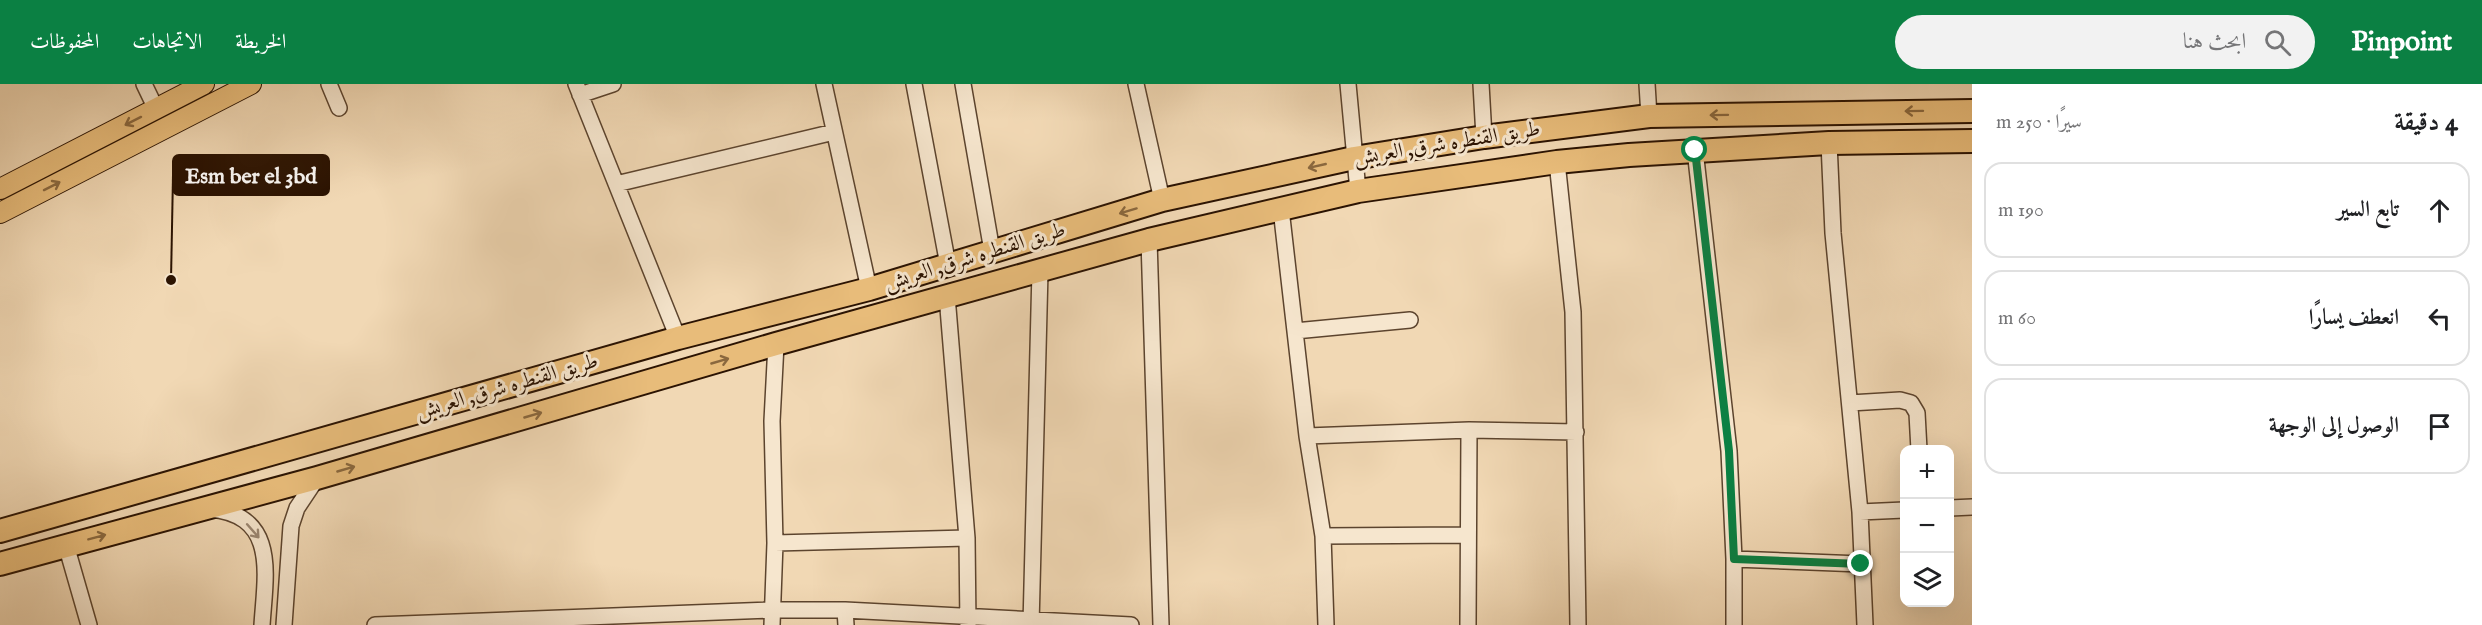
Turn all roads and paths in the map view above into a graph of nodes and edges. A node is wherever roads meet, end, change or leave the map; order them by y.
1 (144, 84) edge
2 (204, 84) edge
3 (251, 84) edge
4 (329, 84) edge
5 (613, 84) edge
6 (824, 84) edge
7 (914, 84) edge
8 (963, 84) edge
9 (1136, 84) edge
10 (1348, 84) edge
11 (1481, 84) edge
12 (1647, 84) edge
13 (578, 89) edge
14 (339, 108) dead end
15 (156, 109) junction
16 (1972, 111) edge
17 (1649, 116) junction
18 (834, 132) junction
19 (1484, 137) junction
20 (1972, 141) edge
21 (1829, 144) junction
22 (1695, 150) junction
23 (1354, 158) junction
24 (1557, 162) junction
25 (616, 184) junction
26 (0, 189) edge
27 (1358, 191) junction
28 (1162, 200) junction
29 (1281, 209) junction
30 (0, 213) edge
31 (1149, 240) junction
32 (992, 251) junction
33 (948, 265) junction
34 (1040, 271) junction
35 (869, 289) junction
36 (947, 296) junction
37 (1410, 321) dead end
38 (1295, 331) junction
39 (678, 338) junction
40 (776, 344) junction
41 (1850, 403) junction
42 (1469, 430) junction
43 (1576, 432) junction
44 (1307, 436) junction
45 (1919, 445) edge
46 (317, 478) junction
47 (1972, 507) edge
48 (1954, 508) edge
49 (201, 509) junction
50 (1900, 510) edge
51 (1860, 512) junction
52 (0, 531) edge
53 (1467, 535) junction
54 (1323, 536) junction
55 (967, 538) junction
56 (775, 543) junction
57 (66, 545) junction
58 (1734, 559) junction
59 (0, 564) edge
60 (1861, 564) junction
61 (772, 617) edge
62 (845, 617) edge
63 (629, 620) edge
64 (914, 620) edge
65 (968, 621) edge
66 (1031, 623) edge
67 (1099, 624) edge
68 (88, 625) edge
69 (262, 625) edge
70 (284, 625) edge
71 (375, 625) edge
72 (1131, 625) edge
73 (1161, 625) edge
74 (1326, 625) edge
75 (1468, 625) edge
76 (1578, 625) edge
77 (1734, 625) edge
78 (1864, 625) edge

1 - 15 street
2 - 15 main road
30 -> 3 main road
4 - 14 street
5 - 13 street
6 - 18 street
7 - 33 street
8 - 32 street
9 - 28 street
10 - 23 street
11 - 19 street
12 - 17 street
13 - 25 street
15 -> 26 main road
16 -> 17 highway, طريق القنطره شرق, العريش
17 - 19 highway, طريق القنطره شرق, العريش
18 - 25 street
18 - 35 street
19 - 23 highway, طريق القنطره شرق, العريش
20 - 21 highway, طريق القنطره شرق, العريش
21 - 22 highway, طريق القنطره شرق, العريش
21 - 41 street
22 - 24 highway, طريق القنطره شرق, العريش
22 - 58 street
23 - 27 street
23 -> 28 highway, طريق القنطره شرق, العريش
24 - 27 highway, طريق القنطره شرق, العريش
24 - 43 street
25 - 39 street
27 - 29 highway, طريق القنطره شرق, العريش
28 -> 32 highway, طريق القنطره شرق, العريش
29 - 31 highway, طريق القنطره شرق, العريش
29 - 38 street
31 - 34 highway, طريق القنطره شرق, العريش
31 - 73 street
32 - 33 highway, طريق القنطره شرق, العريش
33 - 35 highway, طريق القنطره شرق, العريش
34 - 36 highway, طريق القنطره شرق, العريش
34 - 66 street
35 - 39 highway, طريق القنطره شرق, العريش
36 - 40 highway, طريق القنطره شرق, العريش
36 - 55 street
37 - 38 street
38 - 44 street
39 - 52 highway, طريق القنطره شرق, العريش
46 -> 40 highway, طريق القنطره شرق, العريش
40 - 56 street
41 - 45 street
41 - 51 street
42 - 43 street
42 - 44 street
42 - 53 street
43 - 76 street
44 - 54 street
46 - 49 highway, طريق القنطره شرق, العريش
46 - 70 street
47 - 48 street
57 -> 49 highway, طريق القنطره شرق, العريش
49 -> 69 street
50 - 51 street
51 - 60 street
53 - 54 street
53 - 75 street
54 - 74 street
55 - 56 street
55 - 65 street
56 - 61 street
57 - 59 highway, طريق القنطره شرق, العريش
57 - 68 street
58 - 60 street
58 - 77 street
60 - 78 street
61 - 62 street
61 - 63 street
62 - 64 street
63 - 71 street
64 - 65 street
65 - 66 street
66 - 67 street
67 - 72 street

